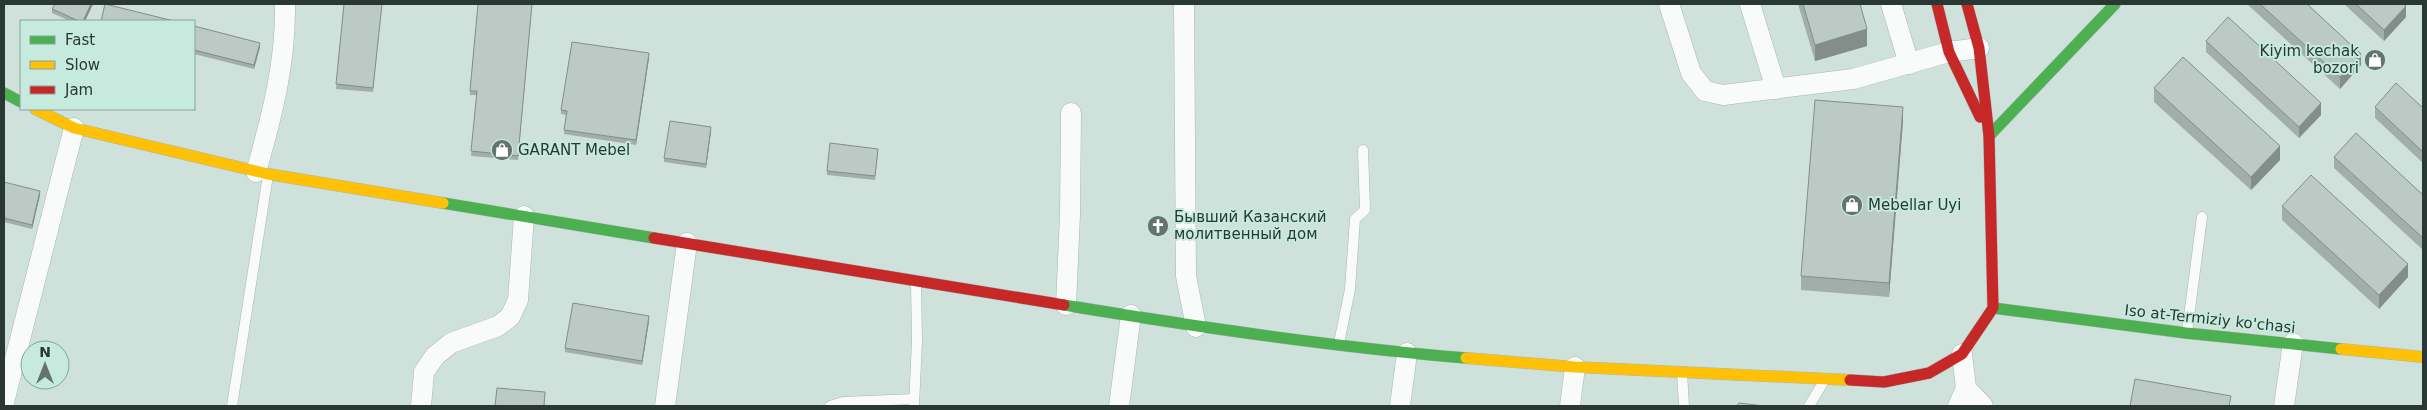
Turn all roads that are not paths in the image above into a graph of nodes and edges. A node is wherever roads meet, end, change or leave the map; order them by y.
1 (285, 4) edge
2 (1184, 4) edge
3 (1669, 4) edge
4 (1750, 4) edge
5 (1891, 4) edge
6 (1937, 4) edge
7 (1967, 4) edge
8 (2115, 4) edge
9 (1979, 48) junction
10 (1949, 52) junction
11 (1910, 64) junction
12 (1776, 89) junction
13 (4, 93) edge
14 (20, 101) edge
15 (37, 110) edge
16 (1071, 113) dead end
17 (74, 128) junction
18 (1989, 136) junction
19 (1363, 150) dead end
20 (262, 173) junction
21 (524, 216) junction
22 (2202, 217) dead end
23 (687, 243) junction
24 (916, 280) junction
25 (1066, 305) junction
26 (1993, 308) junction
27 (1131, 316) junction
28 (1196, 327) junction
29 (2186, 332) junction
30 (1339, 344) junction
31 (2293, 344) junction
32 (1407, 353) junction
33 (1962, 354) junction
34 (2423, 357) edge
35 (1575, 367) junction
36 (1682, 372) junction
37 (1825, 379) junction
38 (1962, 397) edge
39 (4, 402) edge
40 (914, 403) edge
41 (232, 406) edge
42 (421, 406) edge
43 (665, 406) edge
44 (830, 406) edge
45 (1119, 406) edge
46 (1400, 406) edge
47 (1570, 406) edge
48 (1684, 406) edge
49 (1809, 406) edge
50 (1983, 406) edge
51 (2284, 406) edge

1 - 20 street
2 - 28 street
3 - 12 street
4 - 12 street
5 - 11 street
6 - 10 main road
7 - 9 main road
8 - 18 main road
9 - 10 street
9 - 18 main road
10 - 11 street
10 - 18 main road
11 - 12 street
13 - 14 main road
15 - 17 main road
16 - 25 street
17 - 20 main road
17 - 39 street
18 - 26 main road
19 - 30 lane
20 - 21 main road
20 - 41 lane
21 - 23 main road
21 - 42 street
22 - 29 lane
23 - 24 main road
23 - 43 street
24 - 25 main road
24 - 40 lane
25 - 27 main road
26 - 29 main road, Iso at-Termiziy ko'chasi
26 - 33 main road
27 - 28 main road
27 - 45 street
28 - 30 main road
29 - 31 main road, Iso at-Termiziy ko'chasi
30 - 32 main road
31 - 34 main road, Iso at-Termiziy ko'chasi
31 - 51 street
32 - 35 main road
32 - 46 street
33 - 37 main road
33 - 38 street
35 - 36 main road
35 - 47 street
36 - 37 main road
36 - 48 lane
37 - 49 lane
38 - 50 street
40 - 44 lane

